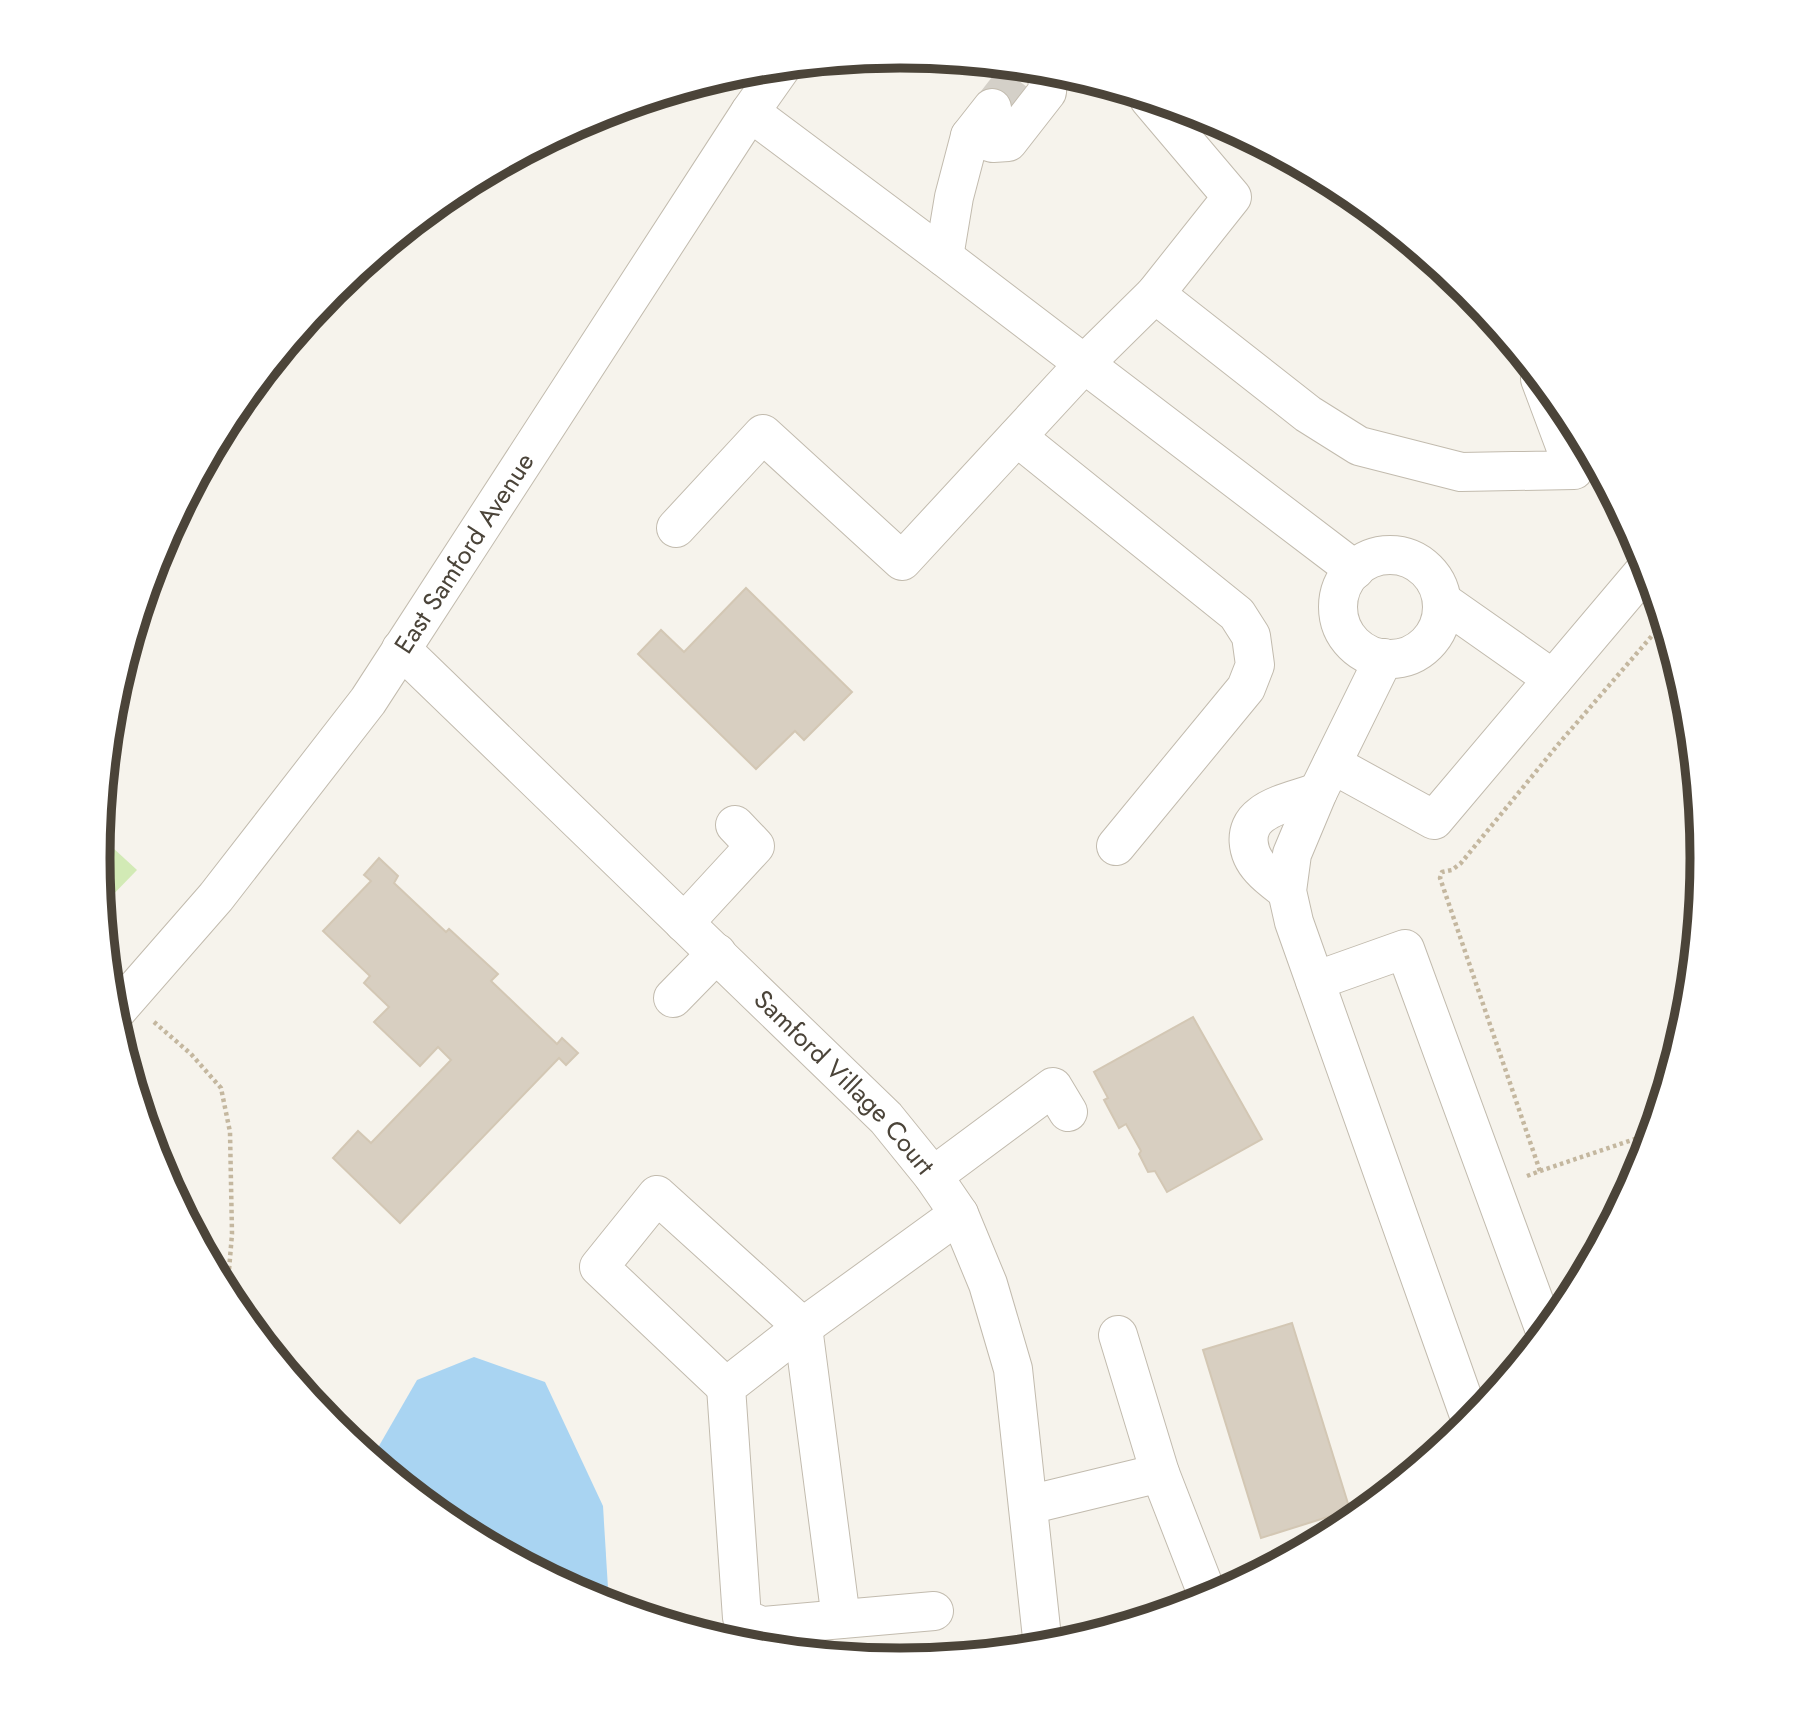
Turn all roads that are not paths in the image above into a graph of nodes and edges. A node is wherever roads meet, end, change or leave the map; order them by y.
1 (773, 79) edge
2 (1048, 82) edge
3 (750, 112) junction
4 (1160, 112) edge
5 (944, 257) junction
6 (1155, 294) junction
7 (1083, 365) junction
8 (1553, 413) edge
9 (1017, 437) junction
10 (676, 528) dead end
11 (1355, 570) junction
12 (1638, 578) edge
13 (1442, 601) junction
14 (401, 649) junction
15 (1384, 658) junction
16 (1553, 679) junction
17 (1325, 778) junction
18 (735, 825) dead end
19 (1116, 846) dead end
20 (684, 923) junction
21 (717, 953) junction
22 (1315, 981) junction
23 (673, 998) dead end
24 (123, 1003) edge
25 (1068, 1112) dead end
26 (933, 1176) junction
27 (959, 1214) junction
28 (1541, 1320) edge
29 (803, 1327) junction
30 (1118, 1335) dead end
31 (726, 1387) junction
32 (1467, 1409) edge
33 (1160, 1473) junction
34 (1028, 1505) junction
35 (1205, 1588) edge
36 (934, 1611) dead end
37 (841, 1619) junction
38 (1042, 1636) edge

1 - 3 street, East Samford Avenue
2 - 5 street
3 - 5 street
3 - 14 street, East Samford Avenue
4 - 6 street
5 - 7 street
6 - 7 street
6 - 8 street
7 - 9 street
7 - 11 street
9 - 10 street
9 - 19 street
11 - 13 street
11 - 15 street
12 - 16 street
13 - 15 street
13 - 16 street
14 - 20 street, Samford Village Court
14 - 24 street, East Samford Avenue
15 - 17 street
16 - 17 street
17 - 22 street
18 - 20 street
20 - 21 street, Samford Village Court
21 - 23 street
21 - 26 street, Samford Village Court
22 - 28 street
22 - 32 street
25 - 26 street
26 - 27 street, Samford Village Court
27 - 29 street
27 - 34 street, Samford Village Court
29 - 31 street
29 - 31 street
29 - 37 street
30 - 33 street
31 - 37 street
33 - 34 street
33 - 35 street
34 - 38 street, Samford Village Court
36 - 37 street

